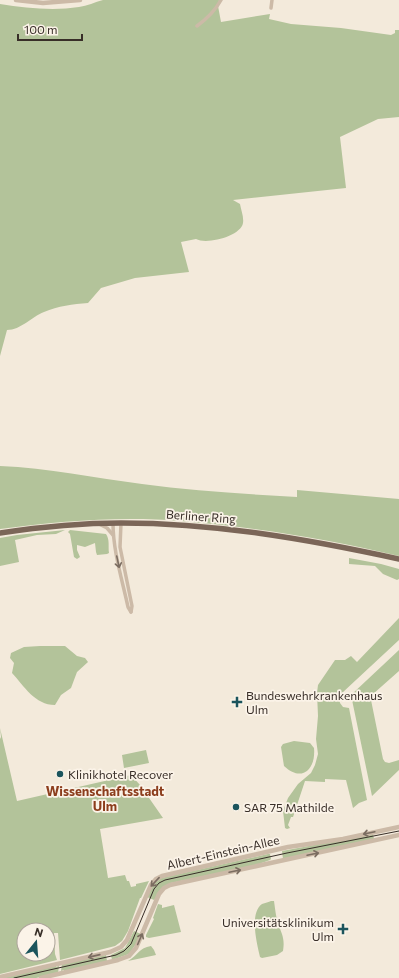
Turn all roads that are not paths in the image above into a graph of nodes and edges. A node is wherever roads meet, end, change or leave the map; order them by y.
1 (16, 0) edge
2 (80, 0) edge
3 (221, 0) edge
4 (272, 0) edge
5 (271, 8) dead end
6 (197, 26) dead end
7 (113, 523) junction
8 (121, 523) junction
9 (98, 524) junction
10 (0, 533) edge
11 (113, 535) junction
12 (399, 559) edge
13 (399, 827) edge
14 (399, 835) edge
15 (110, 952) junction
16 (112, 962) junction
17 (0, 977) edge
18 (41, 978) edge

1 - 2 street
3 - 6 street
4 - 5 street
7 - 8 main road, Berliner Ring
7 - 9 main road, Berliner Ring
7 - 11 street
11 -> 8 street
8 - 12 main road, Berliner Ring
9 - 10 main road, Berliner Ring
9 - 11 street
13 -> 15 street, Albert-Einstein-Allee
16 -> 14 street, Albert-Einstein-Allee
15 - 16 street
15 -> 17 street, Albert-Einstein-Allee
16 - 18 street, Albert-Einstein-Allee

